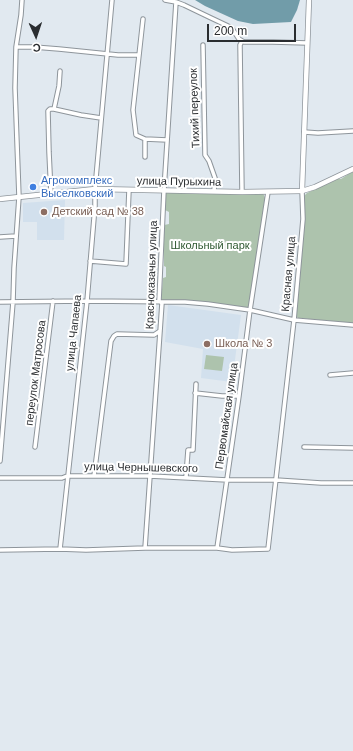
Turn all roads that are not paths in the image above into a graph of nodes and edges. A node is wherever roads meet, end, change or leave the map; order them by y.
1 (22, 0) edge
2 (112, 0) edge
3 (165, 0) edge
4 (309, 0) edge
5 (176, 2) junction
6 (144, 19) dead end
7 (242, 41) junction
8 (307, 43) junction
9 (202, 45) dead end
10 (16, 47) junction
11 (107, 54) junction
12 (139, 55) junction
13 (60, 70) dead end
14 (54, 109) junction
15 (101, 118) junction
16 (353, 131) edge
17 (304, 132) junction
18 (145, 139) junction
19 (167, 140) junction
20 (145, 156) dead end
21 (353, 170) edge
22 (95, 189) junction
23 (129, 190) junction
24 (164, 190) junction
25 (214, 191) junction
26 (302, 191) junction
27 (242, 192) junction
28 (268, 192) junction
29 (51, 194) junction
30 (19, 197) junction
31 (0, 199) edge
32 (0, 236) edge
33 (16, 236) junction
34 (90, 261) junction
35 (53, 301) junction
36 (87, 301) junction
37 (159, 301) junction
38 (0, 302) edge
39 (13, 302) junction
40 (250, 310) junction
41 (294, 320) junction
42 (353, 325) edge
43 (160, 330) junction
44 (353, 373) edge
45 (330, 375) dead end
46 (196, 384) dead end
47 (195, 393) junction
48 (239, 396) junction
49 (35, 447) dead end
50 (304, 447) dead end
51 (353, 448) edge
52 (0, 461) edge
53 (67, 476) junction
54 (94, 476) junction
55 (150, 476) junction
56 (186, 477) junction
57 (0, 478) edge
58 (227, 480) junction
59 (276, 480) junction
60 (353, 483) edge
61 (145, 548) junction
62 (217, 548) junction
63 (60, 549) junction
64 (0, 550) edge

1 - 10 street
2 - 11 street, улица Чапаева
3 - 5 street
4 - 8 street, Красная улица
5 - 7 street
5 - 19 street, Красноказачья улица
6 - 12 street
7 - 8 street
7 - 27 street
8 - 17 street, Красная улица
9 - 25 street, Тихий переулок
10 - 11 street
10 - 30 street
11 - 12 street
11 - 15 street, улица Чапаева
12 - 18 street
13 - 14 street
14 - 15 street
14 - 29 street
15 - 22 street, улица Чапаева
16 - 17 street
17 - 26 street, Красная улица
18 - 19 street
18 - 20 street
19 - 24 street, Красноказачья улица
21 - 26 street, улица Пурыхина
22 - 23 street, улица Пурыхина
22 - 29 street, улица Пурыхина
22 - 34 street, улица Чапаева
23 - 24 street, улица Пурыхина
23 - 34 street
24 - 25 street, улица Пурыхина
24 - 37 street, Красноказачья улица
25 - 27 street, улица Пурыхина
26 - 28 street, улица Пурыхина
26 - 41 street, Красная улица
27 - 28 street, улица Пурыхина
28 - 40 street, Первомайская улица
29 - 30 street, улица Пурыхина
30 - 31 street, улица Пурыхина
30 - 33 street
32 - 33 street
33 - 39 street
34 - 36 street, улица Чапаева
35 - 36 street
35 - 39 street
35 - 49 street, переулок Матросова
36 - 37 street
36 - 53 street, улица Чапаева
37 - 40 street
37 - 43 street, Красноказачья улица
38 - 39 street
39 - 52 street
40 - 41 street
40 - 48 street, Первомайская улица
41 - 42 street
41 - 59 street, Красная улица
43 - 54 street
43 - 55 street, Красноказачья улица
44 - 45 street
46 - 47 street
47 - 48 street
47 - 56 street
48 - 58 street, Первомайская улица
50 - 51 street
53 - 54 street, улица Чернышевского
53 - 57 street, улица Чернышевского
53 - 63 street, улица Чапаева
54 - 55 street, улица Чернышевского
55 - 56 street, улица Чернышевского
55 - 61 street, Красноказачья улица
56 - 58 street, улица Чернышевского
58 - 59 street, улица Чернышевского
58 - 62 street, Первомайская улица
59 - 60 street, улица Чернышевского
59 - 62 street, Красная улица
61 - 62 street
61 - 63 street
63 - 64 street

